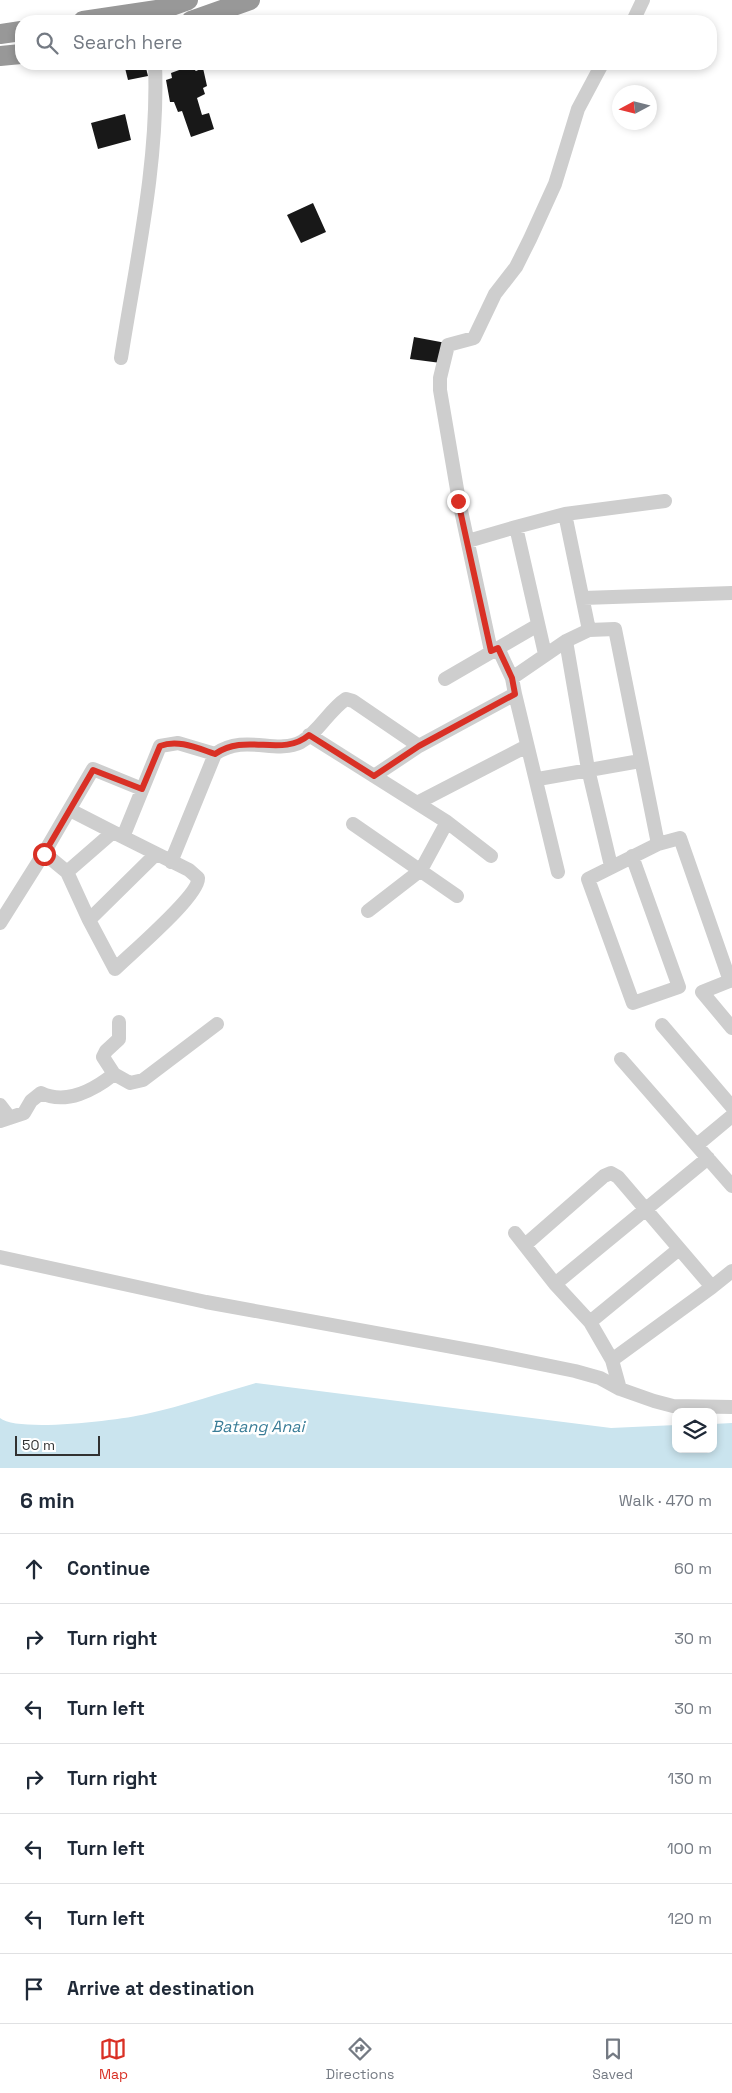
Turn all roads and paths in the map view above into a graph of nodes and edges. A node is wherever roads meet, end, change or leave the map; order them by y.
1 (188, 0) edge
2 (250, 0) edge
3 (643, 0) edge
4 (124, 15) edge
5 (208, 15) edge
6 (636, 15) edge
7 (15, 32) edge
8 (0, 34) edge
9 (15, 55) edge
10 (0, 56) edge
11 (155, 70) edge
12 (599, 70) edge
13 (122, 358) dead end
14 (665, 501) dead end
15 (566, 514) junction
16 (516, 527) junction
17 (468, 541) junction
18 (732, 593) edge
19 (583, 598) junction
20 (538, 625) junction
21 (589, 630) junction
22 (566, 641) junction
23 (495, 649) junction
24 (545, 654) junction
25 (512, 678) junction
26 (445, 679) dead end
27 (515, 694) junction
28 (309, 735) junction
29 (419, 746) junction
30 (527, 746) junction
31 (215, 754) junction
32 (640, 761) junction
33 (588, 769) junction
34 (374, 776) junction
35 (538, 779) junction
36 (142, 789) junction
37 (417, 803) junction
38 (70, 810) junction
39 (448, 822) junction
40 (353, 824) dead end
41 (118, 835) junction
42 (658, 844) junction
43 (44, 854) junction
44 (156, 854) junction
45 (491, 856) dead end
46 (632, 856) junction
47 (172, 862) junction
48 (611, 866) junction
49 (420, 870) junction
50 (66, 872) junction
51 (558, 872) dead end
52 (456, 896) dead end
53 (368, 911) dead end
54 (88, 920) junction
55 (0, 923) edge
56 (731, 980) edge
57 (119, 1022) dead end
58 (217, 1024) dead end
59 (662, 1025) dead end
60 (732, 1028) edge
61 (622, 1058) dead end
62 (114, 1074) junction
63 (0, 1105) edge
64 (732, 1107) edge
65 (732, 1116) edge
66 (5, 1120) edge
67 (697, 1145) junction
68 (708, 1158) junction
69 (732, 1186) edge
70 (646, 1208) junction
71 (515, 1234) dead end
72 (524, 1245) junction
73 (679, 1249) junction
74 (0, 1257) edge
75 (732, 1270) edge
76 (555, 1284) junction
77 (712, 1288) junction
78 (590, 1322) junction
79 (612, 1360) junction
80 (620, 1389) junction
81 (732, 1407) edge

1 - 4 highway
2 - 5 highway
3 - 6 street
7 - 8 highway
9 - 10 highway
11 - 13 street
12 - 17 street
14 - 15 street
15 - 16 street
15 - 19 street
16 - 17 street
16 - 20 street
17 - 23 street
18 - 19 street
19 - 21 street
20 - 23 street
20 - 24 street
21 - 22 street
21 - 32 street
22 - 24 street
22 - 33 street
23 - 25 street
23 - 26 street
24 - 25 street
25 - 27 street
27 - 29 street
27 - 30 street
28 - 29 street
28 - 31 street
28 - 34 street
29 - 34 street
30 - 35 street
30 - 37 street
31 - 36 street
31 - 47 street
32 - 33 street
32 - 42 street
33 - 35 street
33 - 48 street
34 - 37 street
35 - 51 street
36 - 38 street
36 - 41 street
37 - 39 street
38 - 41 street
38 - 43 street
39 - 45 street
39 - 49 street
40 - 49 street
41 - 44 street
41 - 50 street
42 - 46 street
42 - 56 street
43 - 50 street
43 - 55 street
44 - 47 street
44 - 54 street
46 - 48 street
46 - 48 street
47 - 54 street
49 - 52 street
49 - 53 street
50 - 54 street
56 - 60 street
57 - 62 street
58 - 62 street
59 - 64 street
61 - 67 street
62 - 66 street
63 - 66 street
65 - 67 street
67 - 68 street
68 - 69 street
68 - 70 street
70 - 72 street
70 - 73 street
70 - 76 street
71 - 72 street
72 - 76 street
73 - 77 street
73 - 78 street
74 - 80 street
75 - 77 street
76 - 78 street
77 - 79 street
78 - 79 street
79 - 80 street
80 - 81 street

